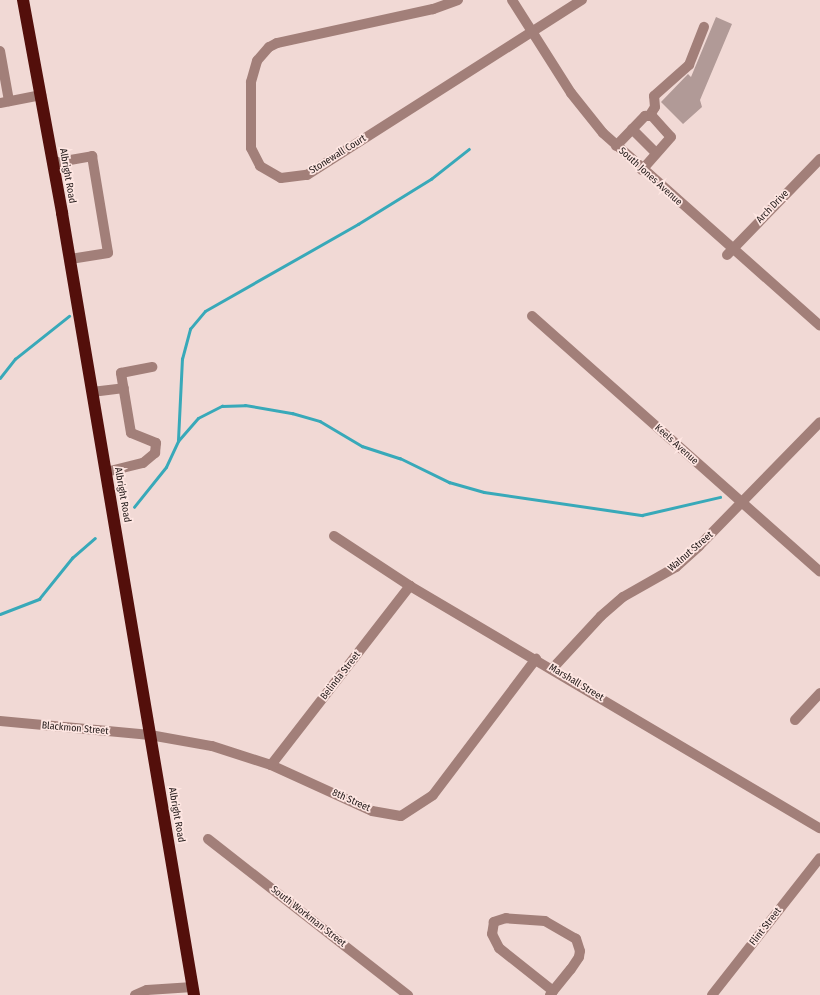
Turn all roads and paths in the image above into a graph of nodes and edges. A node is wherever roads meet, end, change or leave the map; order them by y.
1 (23, 0) edge
2 (458, 0) edge
3 (512, 0) edge
4 (582, 0) edge
5 (704, 27) dead end
6 (532, 32) junction
7 (0, 51) edge
8 (41, 95) junction
9 (4, 102) edge
10 (650, 115) junction
11 (632, 129) junction
12 (616, 146) junction
13 (656, 153) junction
14 (820, 159) edge
15 (53, 162) junction
16 (642, 170) junction
17 (730, 252) junction
18 (70, 259) junction
19 (532, 316) dead end
20 (820, 326) edge
21 (152, 367) dead end
22 (124, 388) junction
23 (92, 392) junction
24 (820, 422) edge
25 (106, 472) junction
26 (741, 504) junction
27 (334, 536) dead end
28 (820, 572) edge
29 (410, 586) junction
30 (536, 659) junction
31 (552, 669) junction
32 (820, 693) edge
33 (794, 720) dead end
34 (0, 721) edge
35 (150, 735) junction
36 (271, 765) junction
37 (820, 828) edge
38 (208, 839) dead end
39 (820, 858) edge
40 (194, 991) edge
41 (552, 993) edge
42 (135, 995) edge
43 (408, 995) edge
44 (712, 995) edge

1 - 8 highway, Albright Road
2 - 6 street, Stonewall Court
3 - 6 street, South Jones Avenue
4 - 6 street, Stonewall Court
5 - 10 street
6 - 12 street, South Jones Avenue
7 - 9 street
8 - 9 street
8 - 15 highway, Albright Road
10 - 11 street
10 - 13 street
11 - 12 street
11 - 13 street
12 - 16 street, South Jones Avenue
13 - 16 street
14 - 17 street, Arch Drive
15 - 18 highway, Albright Road
15 - 18 street
16 - 17 street, South Jones Avenue
17 - 20 street, South Jones Avenue
18 - 23 highway, Albright Road
19 - 26 street, Keels Avenue
21 - 22 street
22 - 23 street
22 - 25 street
23 - 25 highway, Albright Road
24 - 26 street, Walnut Street
25 - 35 highway, Albright Road
26 - 28 street, Keels Avenue
26 - 31 street, Walnut Street
27 - 29 street, Marshall Street
29 - 30 street, Marshall Street
29 - 36 street, Belinda Street
30 - 31 street, Marshall Street
30 - 36 street, 8th Street
31 - 37 street, Marshall Street
32 - 33 street
34 - 35 street, Blackmon Street
35 - 36 street, 8th Street
35 - 40 highway, Albright Road
38 - 43 street, South Workman Street
39 - 44 street, Flint Street
40 - 42 street
41 - 41 street

